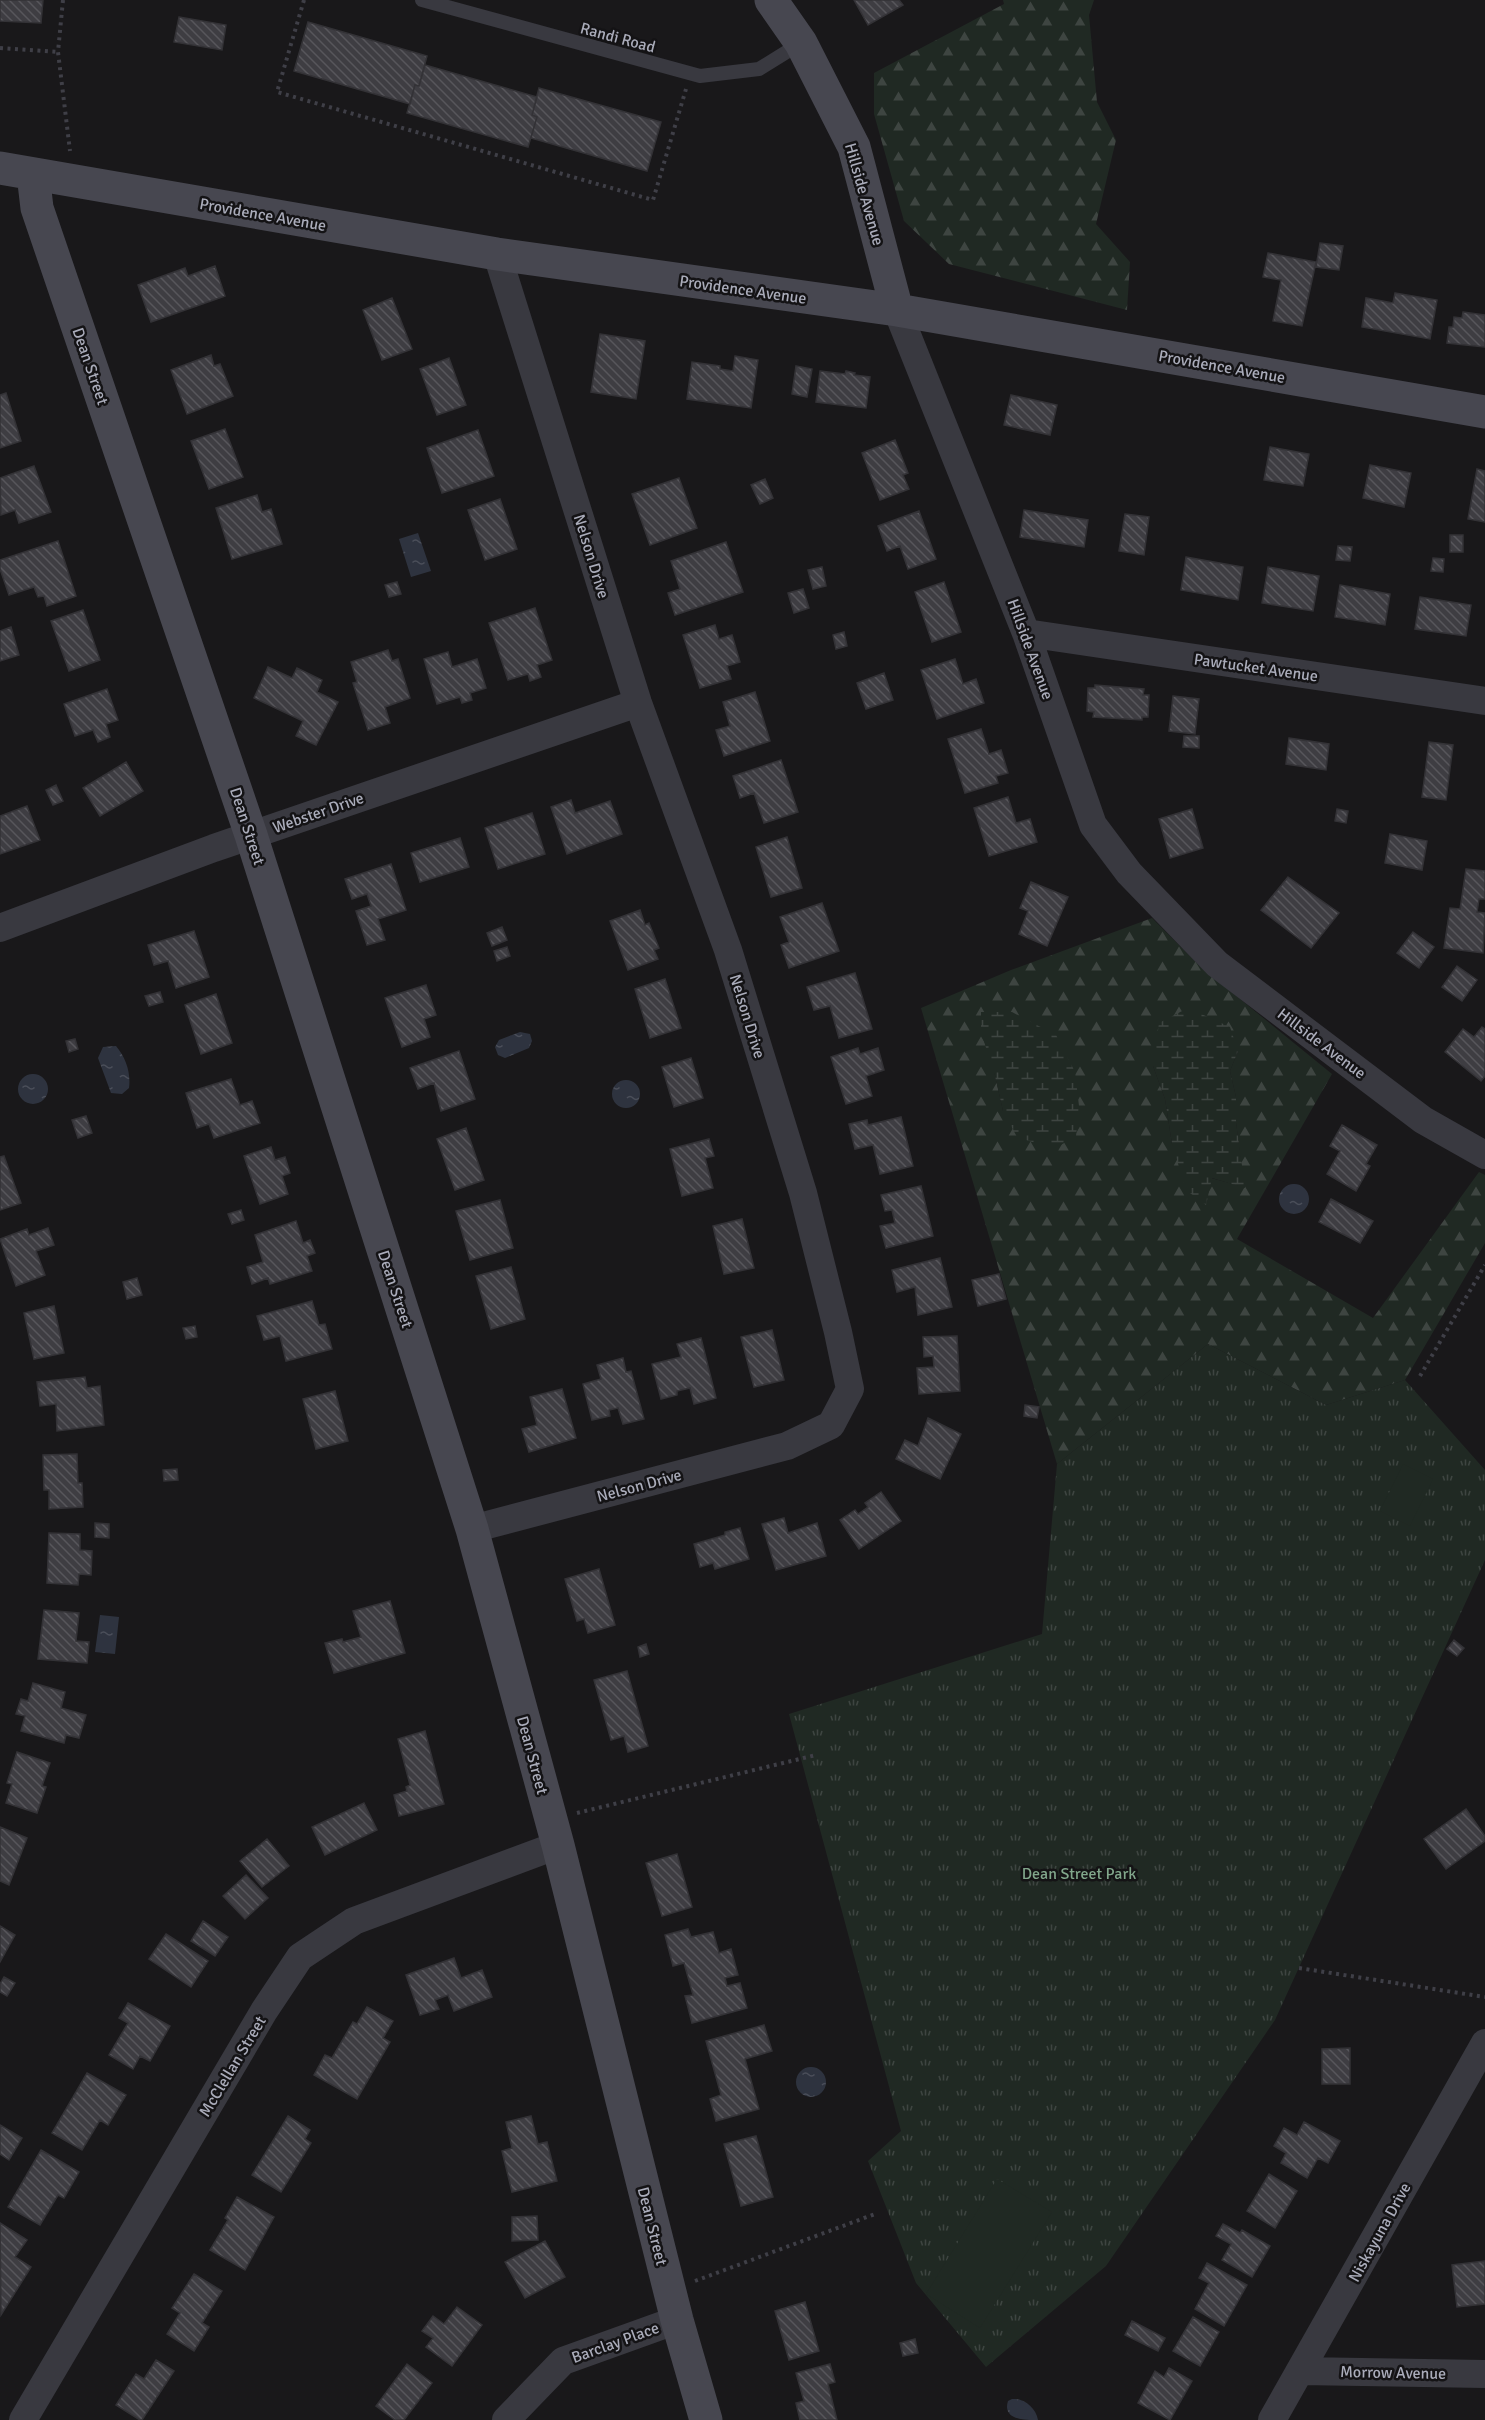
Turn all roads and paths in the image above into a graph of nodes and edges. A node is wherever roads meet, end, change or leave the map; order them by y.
1 (63, 0) edge
2 (304, 0) edge
3 (422, 0) edge
4 (771, 0) edge
5 (801, 43) junction
6 (0, 48) edge
7 (58, 52) junction
8 (690, 74) junction
9 (9, 171) edge
10 (73, 181) junction
11 (497, 254) junction
12 (897, 310) junction
13 (1485, 412) edge
14 (1026, 633) junction
15 (1485, 701) edge
16 (638, 703) junction
17 (251, 835) junction
18 (0, 928) edge
19 (1485, 1155) edge
20 (1485, 1265) edge
21 (1420, 1376) dead end
22 (472, 1529) junction
23 (816, 1755) dead end
24 (554, 1832) junction
25 (1299, 1968) dead end
26 (1485, 1997) edge
27 (1485, 2043) edge
28 (874, 2214) dead end
29 (673, 2305) junction
30 (1301, 2371) junction
31 (1485, 2374) edge
32 (23, 2420) edge
33 (506, 2420) edge
34 (706, 2420) edge
35 (1272, 2420) edge

1 - 7 path
2 - 8 path
3 - 8 lane, Randi Road
4 - 5 street, Hillside Avenue
5 - 8 lane, Randi Road
5 - 12 street, Hillside Avenue
6 - 7 path
7 - 10 path
9 - 10 street, Providence Avenue
9 - 17 street, Dean Street
10 - 11 street, Providence Avenue
11 - 12 street, Providence Avenue
11 - 16 street, Nelson Drive
12 - 13 street, Providence Avenue
12 - 14 street, Hillside Avenue
14 - 15 street, Pawtucket Avenue
14 - 19 street, Hillside Avenue
16 - 17 street, Webster Drive
16 - 22 street, Nelson Drive
17 - 18 street, Webster Drive
17 - 22 street, Dean Street
20 - 21 path
22 - 24 street, Dean Street
23 - 24 path
24 - 29 street, Dean Street
24 - 32 street, McClellan Street
25 - 26 path
27 - 30 street, Niskayuna Drive
28 - 29 path
29 - 33 street, Barclay Place
29 - 34 street, Dean Street
30 - 31 street, Morrow Avenue
30 - 35 street, Niskayuna Drive

